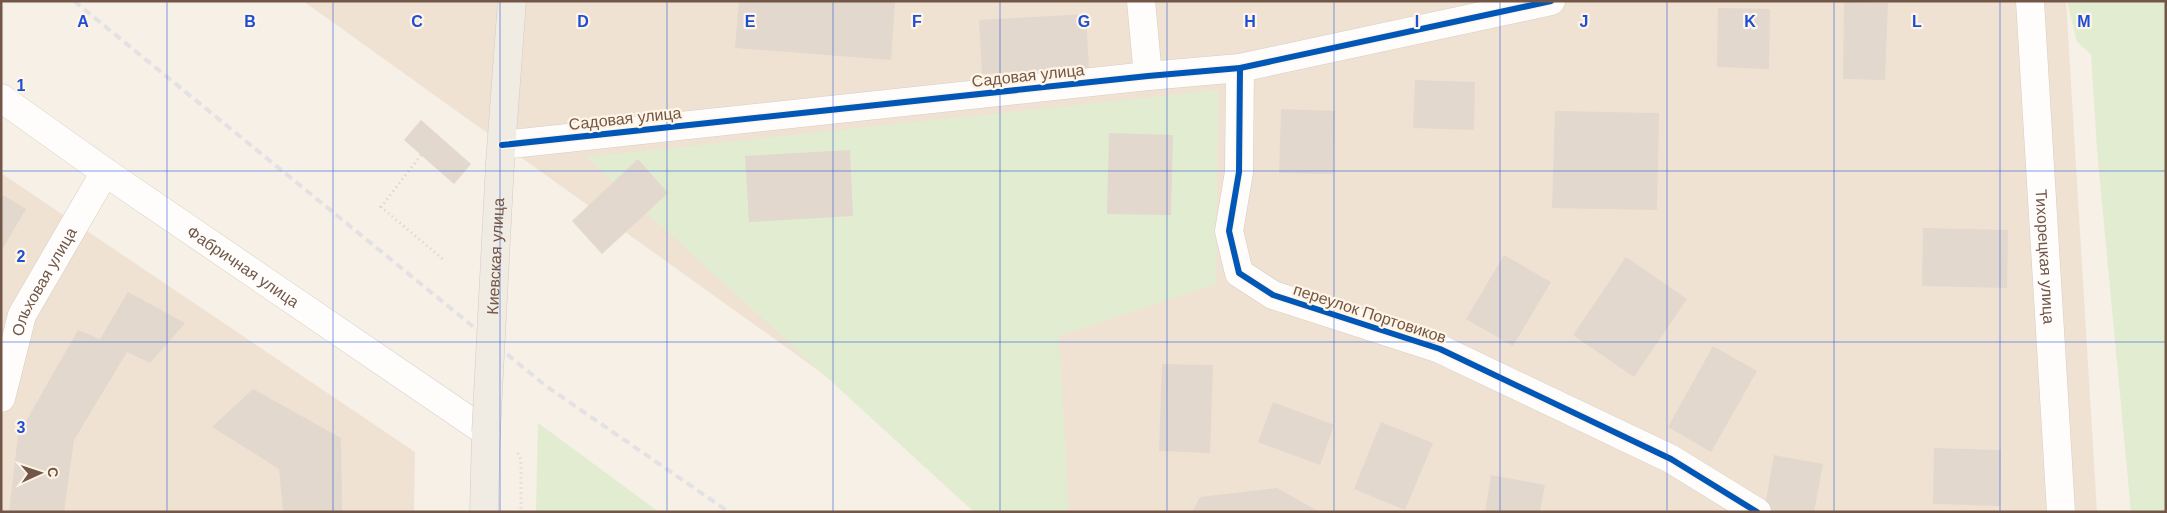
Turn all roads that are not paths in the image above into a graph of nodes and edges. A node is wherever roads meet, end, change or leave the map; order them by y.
1 (512, 1) edge
2 (1141, 1) edge
3 (1551, 1) edge
4 (2030, 1) edge
5 (1240, 68) junction
6 (1148, 76) junction
7 (1, 98) edge
8 (501, 154) junction
9 (105, 172) junction
10 (1, 398) edge
11 (486, 432) junction
12 (484, 512) edge
13 (1757, 512) edge
14 (2061, 512) edge

1 - 8 main road, Киевская улица
2 - 6 street
3 - 5 street, Садовая улица
4 - 14 street, Тихорецкая улица
5 - 6 street, Садовая улица
5 - 13 street, переулок Портовиков
6 - 8 street, Садовая улица
7 - 9 street, Фабричная улица
8 - 11 main road, Киевская улица, bridge
9 - 10 street, Ольховая улица
9 - 11 street, Фабричная улица
11 - 12 main road, Киевская улица

